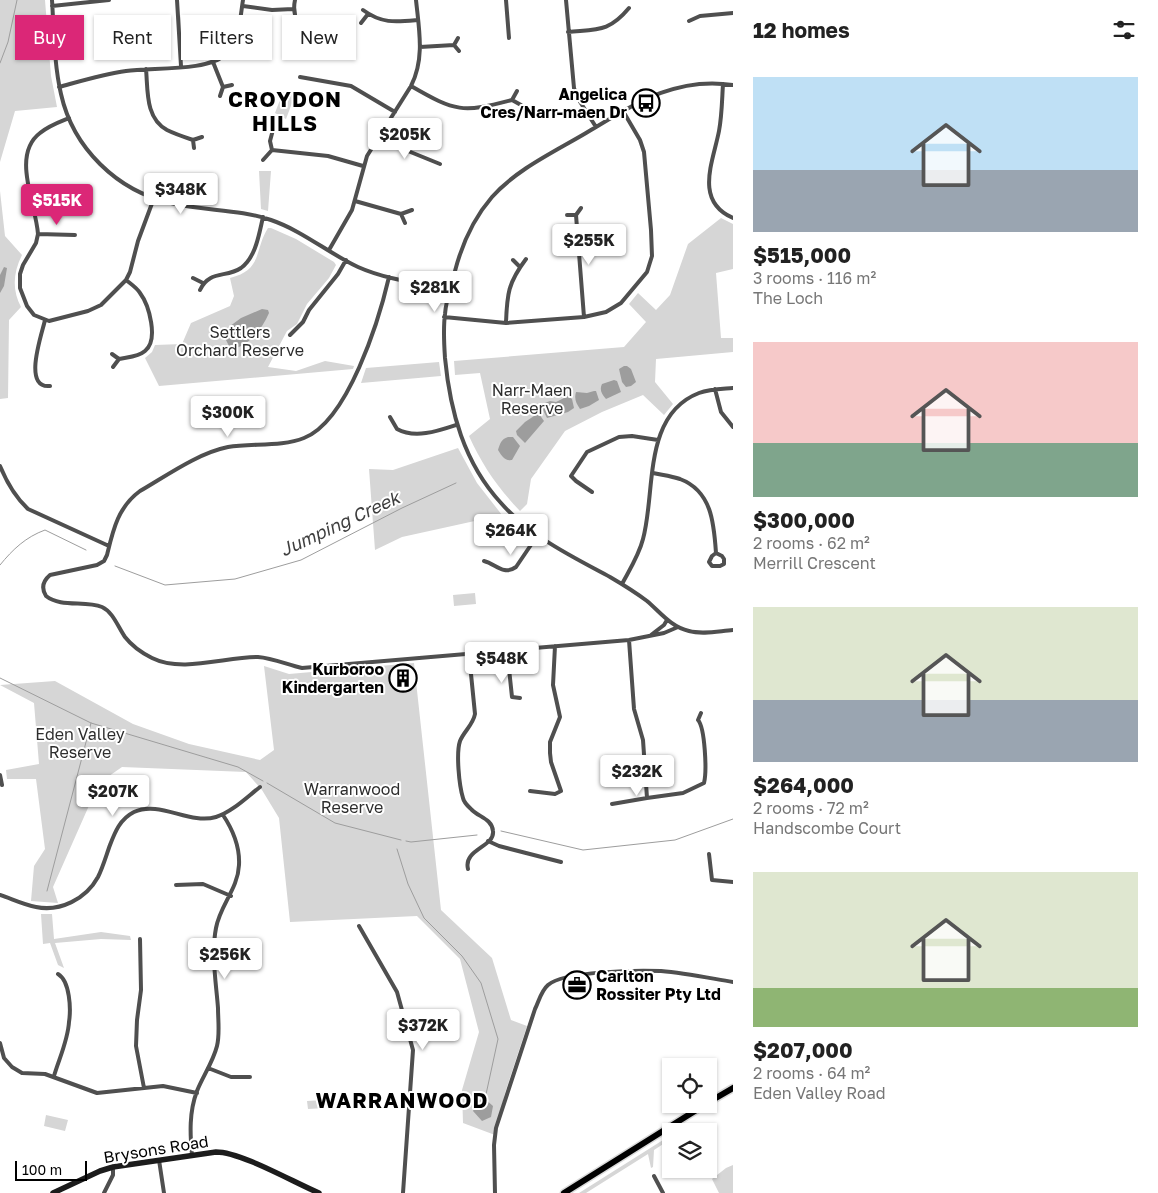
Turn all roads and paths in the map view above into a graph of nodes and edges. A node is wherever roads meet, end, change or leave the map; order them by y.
1 (52, 0) edge
2 (109, 0) edge
3 (177, 0) edge
4 (244, 0) edge
5 (295, 0) edge
6 (416, 0) edge
7 (506, 0) edge
8 (566, 0) edge
9 (52, 6) junction
10 (242, 6) junction
11 (629, 8) dead end
12 (293, 9) junction
13 (363, 10) dead end
14 (733, 13) edge
15 (368, 14) junction
16 (295, 15) edge
17 (418, 20) junction
18 (689, 21) dead end
19 (361, 23) dead end
20 (568, 32) junction
21 (458, 38) dead end
22 (509, 38) dead end
23 (454, 45) junction
24 (420, 47) junction
25 (458, 51) dead end
26 (213, 62) junction
27 (181, 66) junction
28 (146, 69) junction
29 (300, 77) dead end
30 (723, 84) junction
31 (733, 85) edge
32 (232, 86) dead end
33 (411, 86) junction
34 (59, 87) junction
35 (223, 87) junction
36 (517, 91) dead end
37 (220, 96) dead end
38 (512, 100) junction
39 (521, 105) dead end
40 (623, 111) junction
41 (395, 112) junction
42 (68, 118) junction
43 (272, 122) dead end
44 (596, 127) junction
45 (380, 135) junction
46 (202, 137) dead end
47 (193, 140) junction
48 (194, 148) dead end
49 (272, 150) junction
50 (263, 160) dead end
51 (440, 164) dead end
52 (363, 166) junction
53 (154, 198) junction
54 (355, 201) junction
55 (581, 208) dead end
56 (412, 210) dead end
57 (401, 214) junction
58 (576, 215) junction
59 (567, 216) dead end
60 (263, 217) junction
61 (733, 218) edge
62 (405, 223) dead end
63 (38, 234) junction
64 (75, 236) dead end
65 (329, 250) junction
66 (526, 259) dead end
67 (346, 260) junction
68 (513, 260) dead end
69 (520, 267) junction
70 (389, 277) junction
71 (193, 278) dead end
72 (126, 280) junction
73 (203, 283) junction
74 (450, 289) junction
75 (200, 290) dead end
76 (444, 317) junction
77 (584, 317) junction
78 (45, 320) junction
79 (506, 323) junction
80 (290, 334) dead end
81 (112, 354) dead end
82 (119, 359) junction
83 (113, 367) dead end
84 (50, 386) dead end
85 (733, 388) edge
86 (715, 390) junction
87 (390, 417) dead end
88 (456, 425) junction
89 (733, 426) edge
90 (658, 440) junction
91 (0, 466) edge
92 (653, 474) junction
93 (592, 492) dead end
94 (537, 536) junction
95 (110, 546) junction
96 (716, 553) dead end
97 (484, 562) dead end
98 (622, 584) junction
99 (667, 620) junction
100 (678, 627) junction
101 (733, 630) edge
102 (648, 637) junction
103 (629, 640) junction
104 (555, 646) junction
105 (507, 650) junction
106 (469, 654) junction
107 (520, 698) dead end
108 (701, 712) dead end
109 (0, 776) edge
110 (2, 785) dead end
111 (260, 787) dead end
112 (530, 791) dead end
113 (647, 798) junction
114 (612, 804) dead end
115 (223, 815) junction
116 (488, 841) junction
117 (709, 854) dead end
118 (561, 862) dead end
119 (468, 869) dead end
120 (733, 882) edge
121 (176, 886) dead end
122 (0, 895) edge
123 (231, 896) junction
124 (359, 926) dead end
125 (140, 939) dead end
126 (58, 974) dead end
127 (733, 982) edge
128 (0, 1043) edge
129 (208, 1068) junction
130 (54, 1076) junction
131 (250, 1077) dead end
132 (732, 1087) edge
133 (144, 1088) junction
134 (196, 1093) junction
135 (717, 1097) edge
136 (691, 1113) edge
137 (192, 1155) junction
138 (159, 1160) junction
139 (113, 1167) junction
140 (654, 1176) dead end
141 (53, 1193) edge
142 (104, 1193) edge
143 (164, 1193) edge
144 (319, 1193) edge
145 (403, 1193) edge
146 (495, 1193) edge
147 (564, 1193) edge
148 (663, 1193) edge

1 - 9 street
2 - 9 street
3 - 27 street
4 - 10 street
5 - 12 street
6 - 17 street
7 - 22 street
8 - 20 street
9 - 34 street
10 - 12 street
10 - 26 street
11 - 20 street
12 - 16 street
13 - 15 street
14 - 18 street
15 - 17 street
15 - 19 street
17 - 24 street
20 - 44 street
21 - 23 street
23 - 24 street
23 - 25 street
24 - 33 street
26 - 27 street
26 - 35 street
27 - 28 street
28 - 34 street
28 - 47 street
29 - 41 street
30 - 31 street
30 - 40 street
30 - 61 street
32 - 35 street
33 - 38 street
33 - 41 street
34 - 42 street
35 - 37 street
36 - 38 street
38 - 39 street
40 - 44 street
40 - 77 street
41 - 45 street
42 - 53 street
42 - 63 street
43 - 49 street
44 - 74 street
45 - 51 street
45 - 52 street
46 - 47 street
47 - 48 street
49 - 50 street
49 - 52 street
52 - 54 street
53 - 60 street
53 - 72 street
54 - 57 street
54 - 65 street
55 - 58 street
56 - 57 street
57 - 62 street
58 - 59 street
58 - 77 street
60 - 65 street
60 - 73 street
63 - 64 street
63 - 78 street
65 - 67 street
66 - 69 street
67 - 70 street
67 - 80 street
68 - 69 street
69 - 79 street
70 - 74 street
70 - 95 street
71 - 73 street
72 - 78 street
72 - 82 street
73 - 75 street
74 - 76 street
76 - 79 street
76 - 88 street
77 - 79 street
78 - 84 street
81 - 82 street
82 - 83 street
85 - 86 street
86 - 89 street
86 - 90 street
87 - 88 street
88 - 94 street
90 - 92 street
90 - 93 street
91 - 95 street
92 - 96 street
92 - 98 street
94 - 97 street
94 - 98 street
95 - 106 street
98 - 99 street
99 - 100 street
99 - 102 street
100 - 101 street
100 - 102 street
102 - 103 street
103 - 104 street
103 - 113 street
104 - 105 street
104 - 112 street
105 - 106 street
105 - 107 street
106 - 116 street
108 - 113 street
109 - 110 street
111 - 115 street
113 - 114 street
115 - 122 street
115 - 123 street
116 - 118 street
116 - 119 street
117 - 120 street
121 - 123 street
123 - 129 street
124 - 145 street
125 - 133 street
126 - 130 street
127 - 146 street
128 - 130 street
129 - 131 street
129 - 134 street
130 - 133 street
132 - 135 main road
133 - 134 street
134 - 137 street
136 - 147 main road
137 - 138 street, Brysons Road
137 - 144 street, Brysons Road
138 - 139 street, Brysons Road
138 - 143 street
139 - 141 street, Brysons Road
139 - 142 street
140 - 148 street

